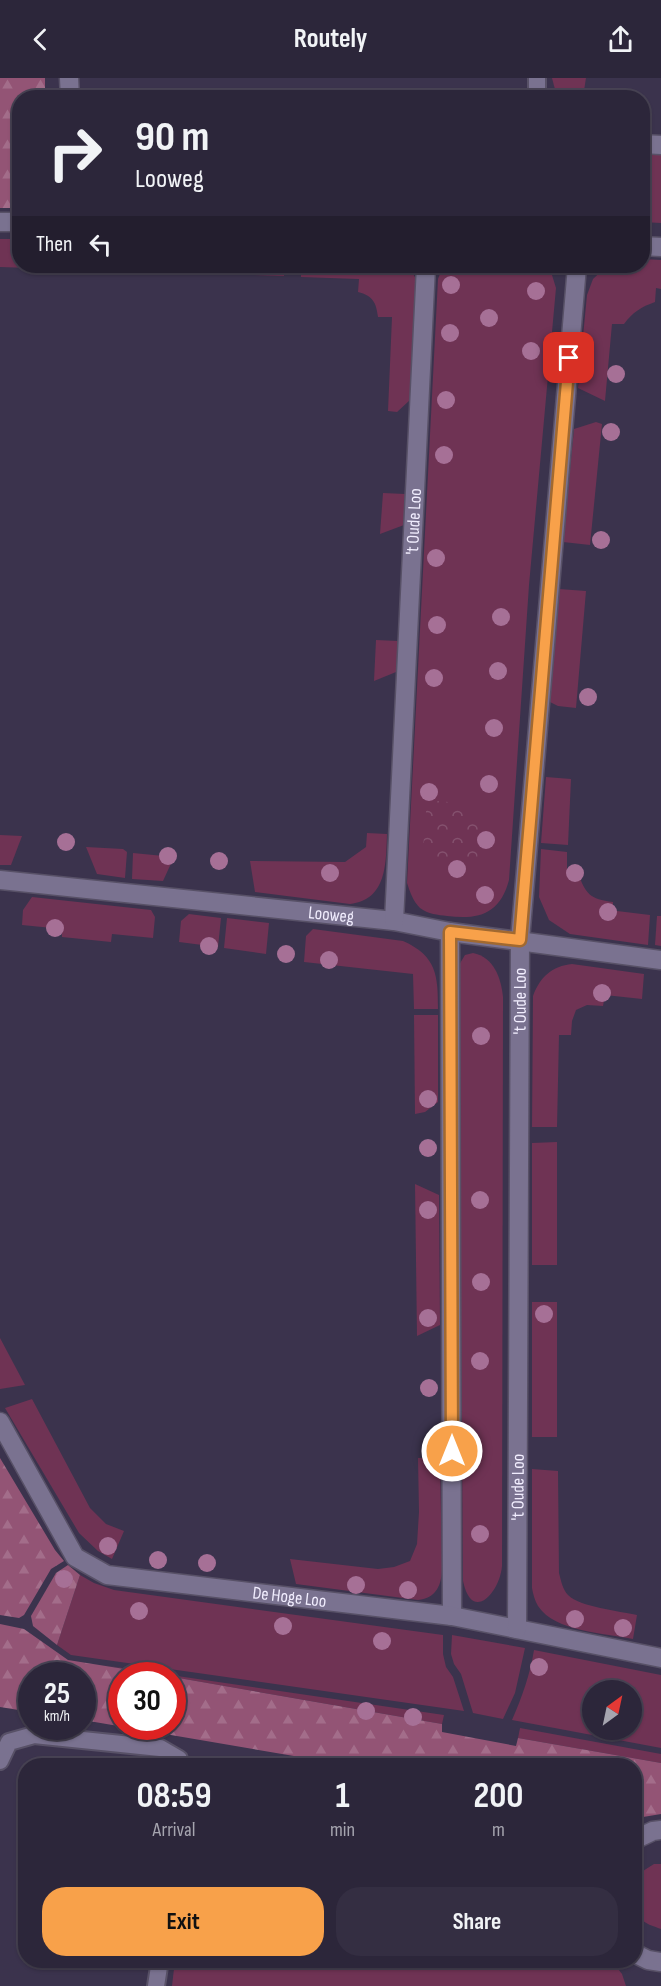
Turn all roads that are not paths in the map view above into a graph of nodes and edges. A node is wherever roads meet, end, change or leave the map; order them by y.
1 (426, 273) edge
2 (576, 273) edge
3 (0, 880) edge
4 (394, 921) junction
5 (450, 932) junction
6 (520, 940) junction
7 (661, 960) edge
8 (0, 1422) edge
9 (452, 1616) junction
10 (517, 1629) junction
11 (661, 1658) edge
12 (177, 1758) edge
13 (0, 1761) edge
14 (661, 1830) edge
15 (642, 1836) edge
16 (642, 1957) edge
17 (661, 1962) edge
18 (159, 1968) edge
19 (156, 1986) edge

1 - 4 street, 't Oude Loo
2 - 6 street, 't Oude Loo
3 - 4 street, Looweg
4 - 5 street, Looweg
5 - 6 street, Looweg
5 - 9 street
6 - 7 street, Looweg
6 - 10 street, 't Oude Loo
8 - 9 street, De Hoge Loo
9 - 10 street, De Hoge Loo
10 - 11 street, De Hoge Loo
12 - 13 lane
14 - 15 street
16 - 17 street
18 - 19 lane

